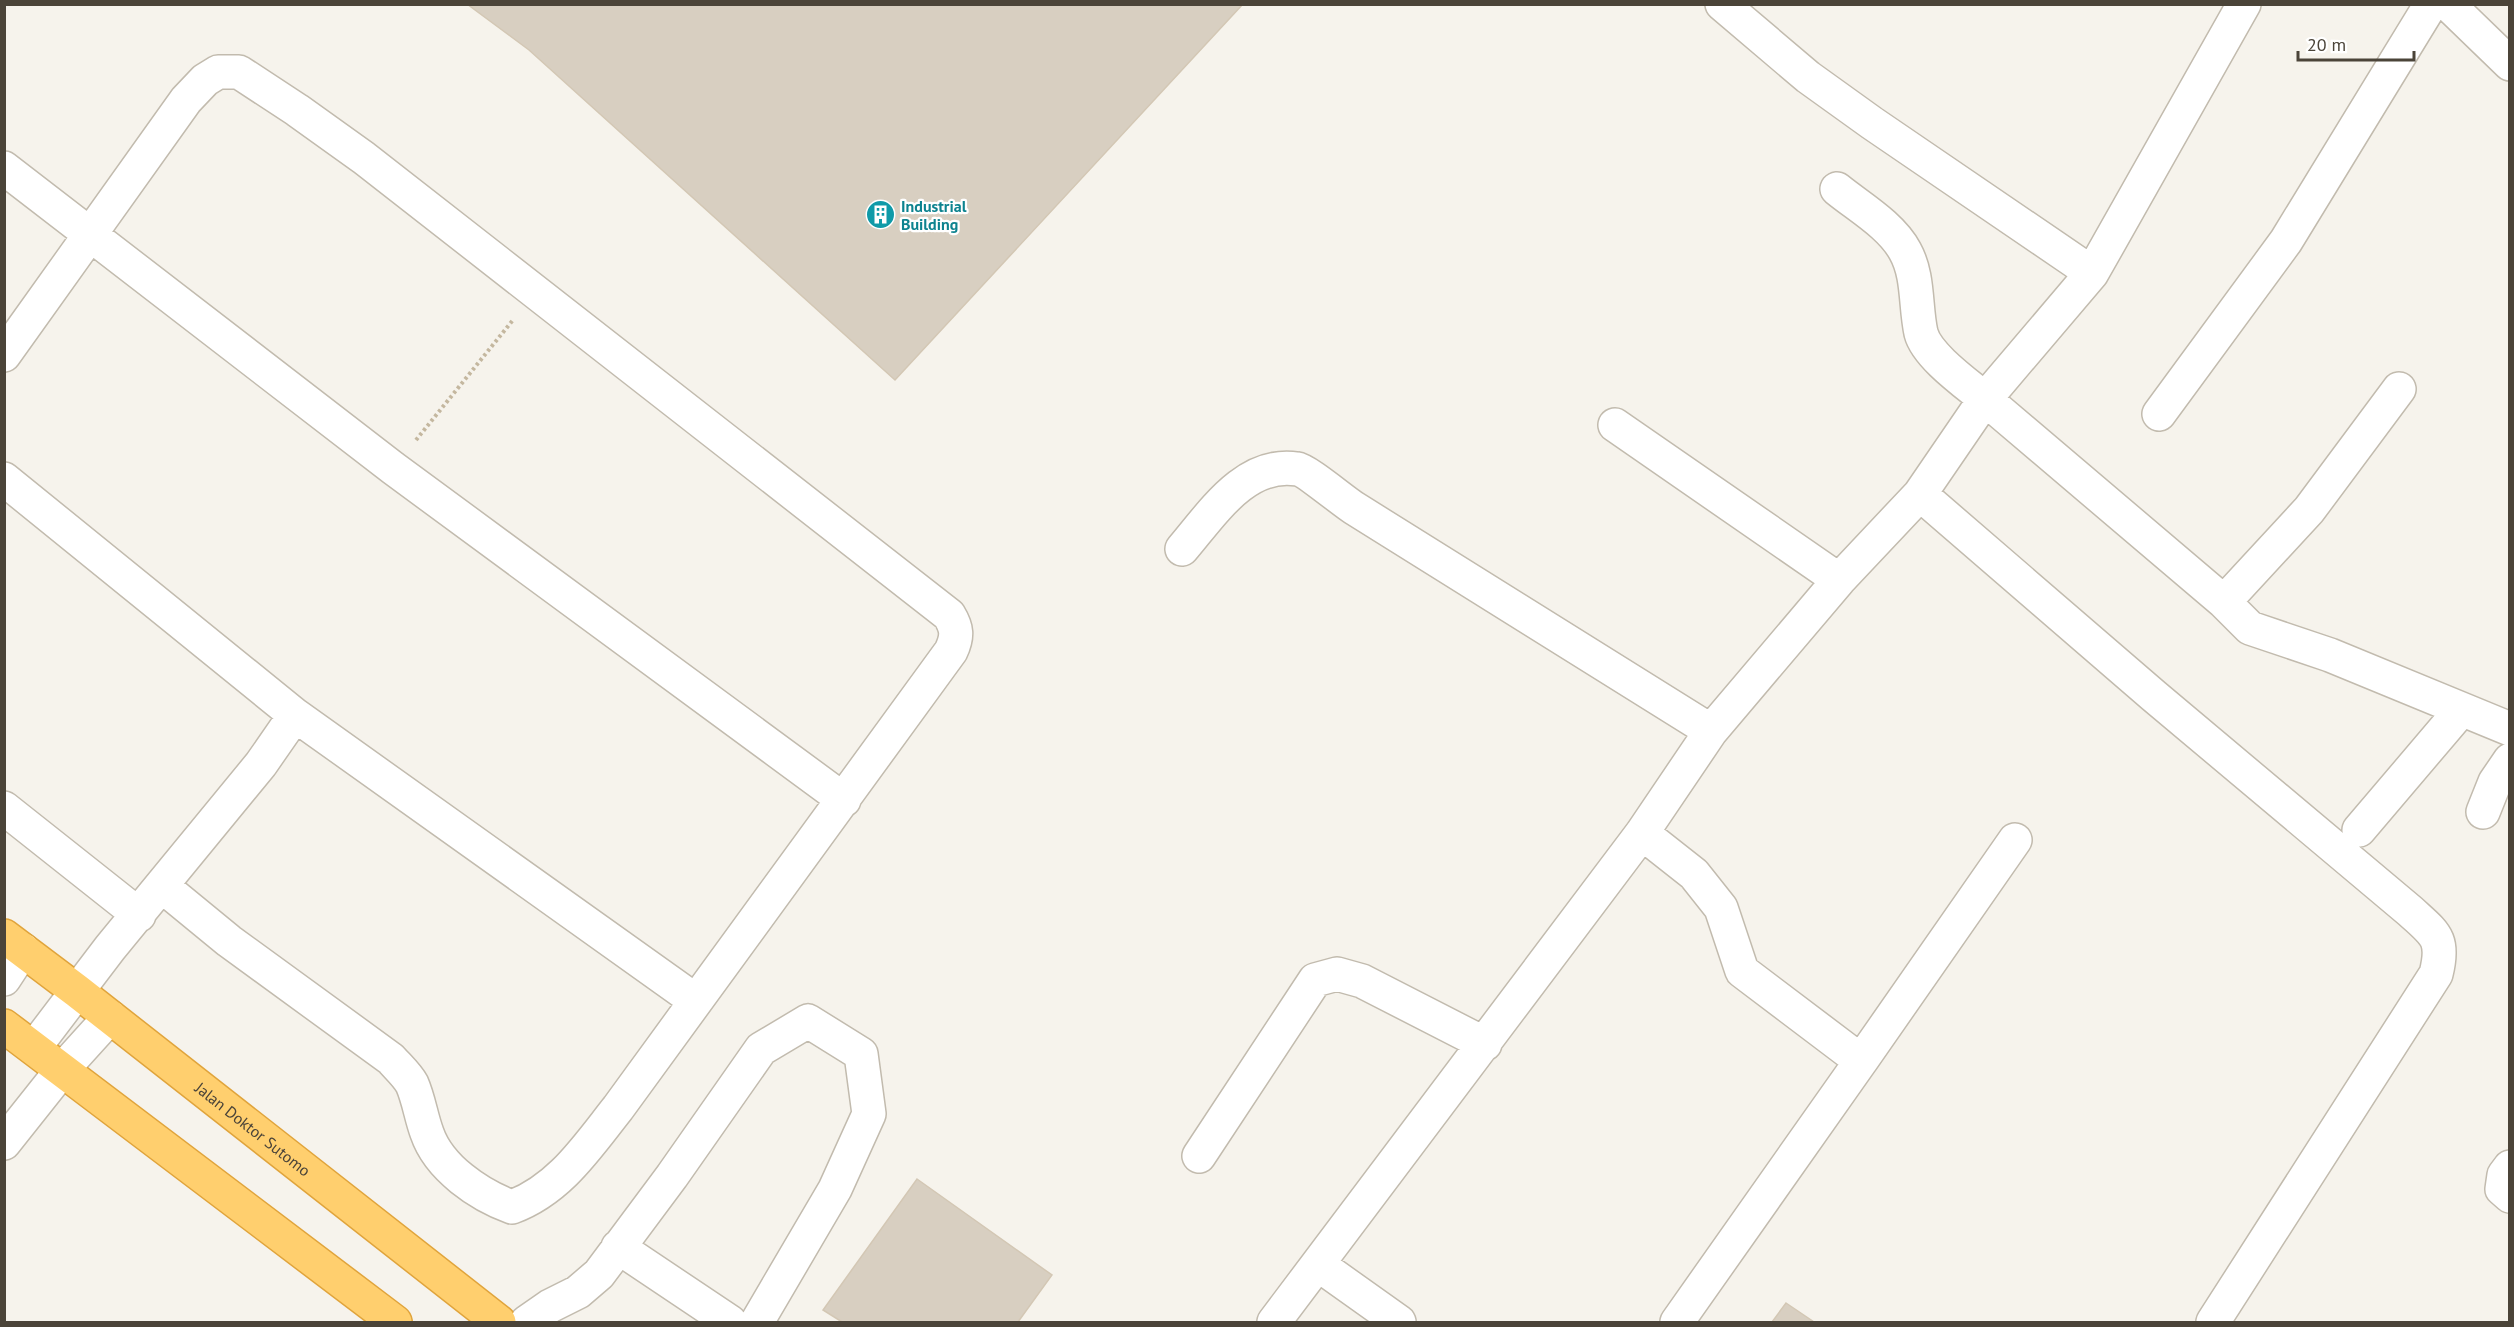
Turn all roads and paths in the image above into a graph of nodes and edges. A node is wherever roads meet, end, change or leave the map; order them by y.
1 (1722, 4) edge
2 (2244, 4) edge
3 (2431, 4) edge
4 (2448, 4) edge
5 (2510, 64) edge
6 (4, 168) edge
7 (1837, 189) dead end
8 (89, 234) junction
9 (2092, 273) junction
10 (534, 293) junction
11 (4, 355) edge
12 (2399, 389) dead end
13 (1985, 399) junction
14 (2159, 414) dead end
15 (1615, 425) dead end
16 (393, 468) junction
17 (4, 479) edge
18 (1920, 494) junction
19 (1182, 549) dead end
20 (1839, 580) junction
21 (2224, 602) junction
22 (2461, 710) junction
23 (295, 715) junction
24 (2510, 729) edge
25 (1711, 731) junction
26 (2510, 760) edge
27 (844, 800) junction
28 (4, 808) edge
29 (2483, 812) dead end
30 (2359, 830) dead end
31 (1642, 833) junction
32 (2015, 840) dead end
33 (162, 886) junction
34 (139, 915) junction
35 (14, 943) edge
36 (4, 978) edge
37 (77, 991) junction
38 (696, 1001) junction
39 (110, 1017) junction
40 (4, 1026) edge
41 (1485, 1044) junction
42 (34, 1048) junction
43 (1861, 1061) junction
44 (62, 1070) junction
45 (4, 1143) edge
46 (1198, 1156) dead end
47 (2510, 1167) edge
48 (2510, 1196) edge
49 (618, 1247) junction
50 (1319, 1264) junction
51 (395, 1323) edge
52 (499, 1323) edge
53 (528, 1323) edge
54 (730, 1323) edge
55 (757, 1323) edge
56 (1274, 1323) edge
57 (1399, 1323) edge
58 (1677, 1323) edge
59 (2213, 1323) edge

1 - 9 street
2 - 9 street
3 - 14 street
4 - 5 street
6 - 8 street
7 - 13 street
8 - 10 street
8 - 11 street
8 - 16 street
9 - 13 street
10 - 16 path
10 - 27 street
12 - 21 street
13 - 18 street
13 - 21 street
15 - 20 street
16 - 27 street
17 - 23 street
18 - 20 street
18 - 59 street
19 - 25 street
20 - 25 street
21 - 22 street
22 - 24 street
22 - 30 street
23 - 33 street
23 - 38 street
25 - 31 street
26 - 29 street
27 - 38 street
28 - 34 street
31 - 41 street
31 - 43 street
32 - 43 street
33 - 34 street
33 - 38 street
34 - 37 street
35 - 36 street
35 - 37 highway, Jalan Doktor Sutomo
37 - 39 highway, Jalan Doktor Sutomo
37 - 42 street
39 - 44 street
39 - 52 highway, Jalan Doktor Sutomo
40 - 42 highway
41 - 46 street
41 - 50 street
42 - 44 highway
43 - 58 street
44 - 45 street
44 - 51 highway
47 - 48 street
49 - 53 street
49 - 54 street
49 - 55 street
50 - 56 street
50 - 57 street

